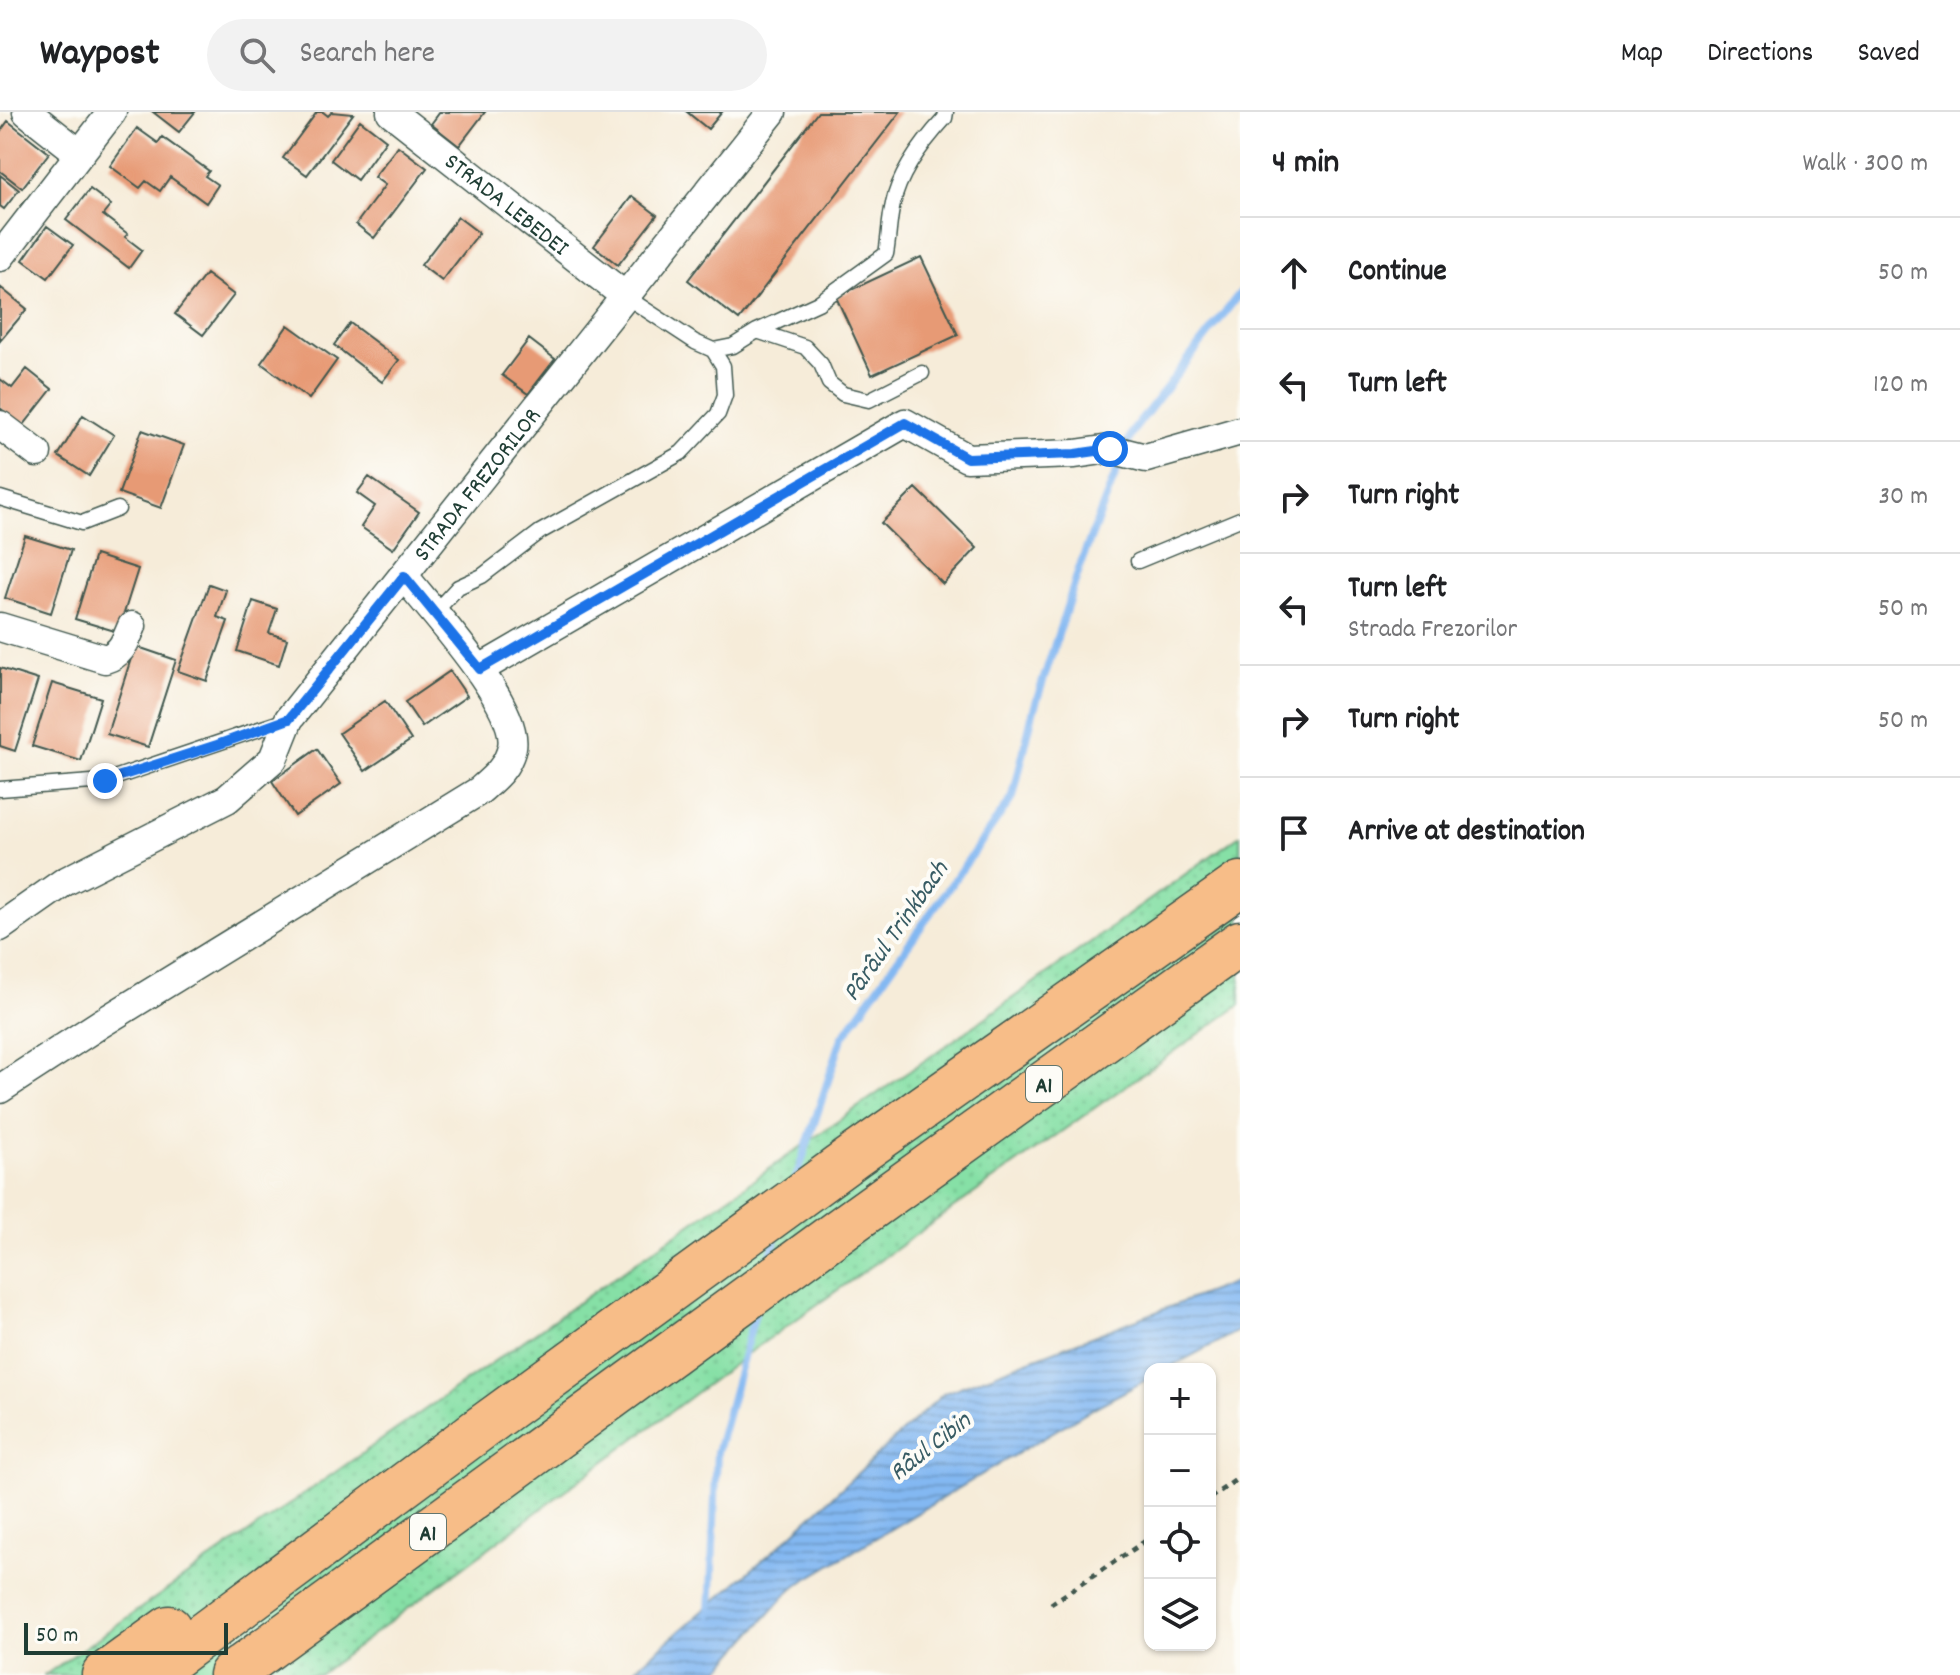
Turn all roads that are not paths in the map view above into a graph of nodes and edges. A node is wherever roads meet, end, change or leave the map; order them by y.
1 (27, 112) edge
2 (112, 112) edge
3 (391, 112) edge
4 (772, 112) edge
5 (946, 112) edge
6 (79, 153) junction
7 (0, 257) edge
8 (625, 296) junction
9 (757, 331) junction
10 (713, 350) junction
11 (922, 373) dead end
12 (0, 425) edge
13 (1240, 431) edge
14 (37, 453) dead end
15 (0, 498) edge
16 (118, 509) dead end
17 (1240, 519) edge
18 (1138, 561) dead end
19 (404, 576) junction
20 (434, 613) junction
21 (132, 626) dead end
22 (0, 627) edge
23 (480, 669) junction
24 (289, 719) junction
25 (0, 789) edge
26 (1240, 884) edge
27 (0, 927) edge
28 (1240, 943) edge
29 (0, 1089) edge
30 (615, 1396) junction
31 (477, 1431) junction
32 (104, 1675) edge
33 (149, 1675) edge
34 (231, 1675) edge
35 (268, 1675) edge

1 - 6 street
2 - 6 street
3 - 8 street, STRADA LEBEDEI
4 - 8 street, STRADA FREZORILOR
5 - 9 lane
6 - 7 street
8 - 10 lane
8 - 19 street, STRADA FREZORILOR
9 - 10 lane
9 - 11 lane
10 - 20 lane
12 - 14 street
13 - 23 street
15 - 16 lane
17 - 18 lane
19 - 20 street
19 - 24 street, STRADA FREZORILOR
20 - 23 street
21 - 22 street
23 - 29 street
24 - 25 lane
24 - 27 street, STRADA FREZORILOR
26 - 31 highway, A1
28 - 30 highway, A1
30 - 34 highway, A1
30 - 35 highway
31 - 32 highway
31 - 33 highway, A1

